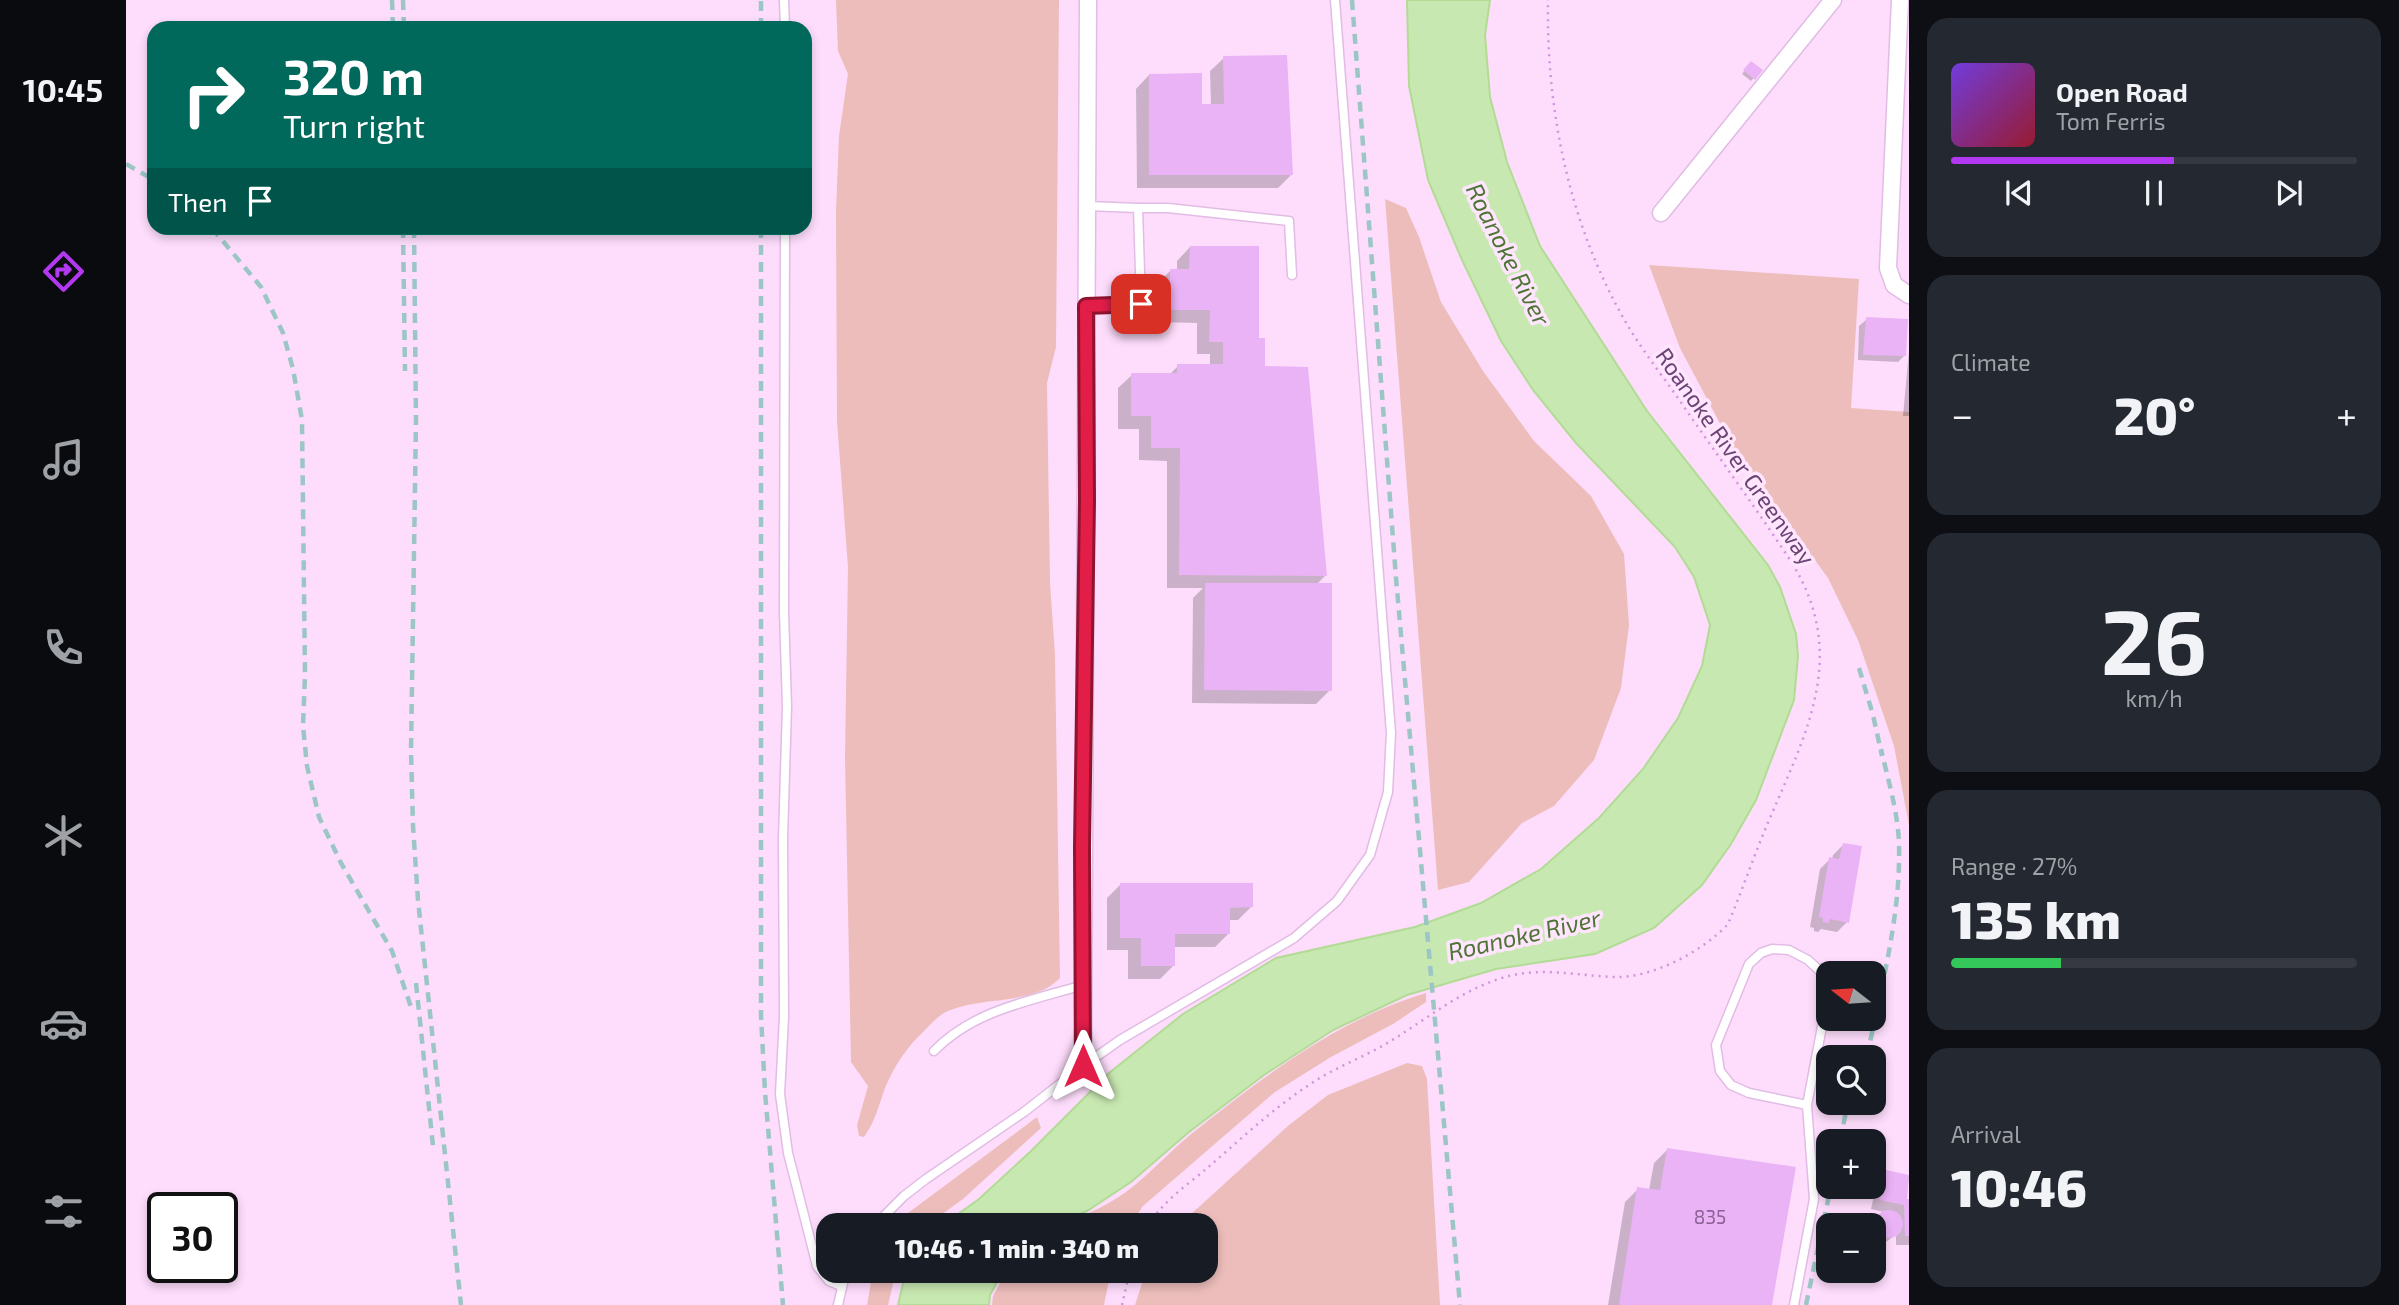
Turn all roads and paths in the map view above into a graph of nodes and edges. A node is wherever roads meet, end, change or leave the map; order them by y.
1 (784, 0) edge
2 (1088, 0) edge
3 (1335, 0) edge
4 (1548, 0) edge
5 (1833, 0) edge
6 (1900, 0) edge
7 (785, 21) edge
8 (1087, 206) junction
9 (1138, 208) junction
10 (1661, 213) dead end
11 (785, 235) edge
12 (1292, 275) dead end
13 (1909, 295) edge
14 (1086, 306) junction
15 (1083, 985) junction
16 (934, 1051) dead end
17 (1083, 1066) junction
18 (1807, 1105) junction
19 (887, 1213) edge
20 (1160, 1213) edge
21 (842, 1283) edge
22 (1127, 1283) edge
23 (841, 1286) junction
24 (838, 1305) edge
25 (1122, 1305) edge
26 (1794, 1305) edge

1 - 7 lane
2 - 8 street
3 - 17 lane
4 - 20 path, Roanoke River Greenway
5 - 10 street
6 - 13 street
8 - 9 lane
8 - 14 street
9 - 12 lane
9 - 14 lane
11 - 23 lane
14 - 15 street
15 - 16 lane
15 - 17 street
17 - 19 lane
18 - 18 lane
18 - 26 lane
21 - 23 lane
22 - 25 path
23 - 24 lane

